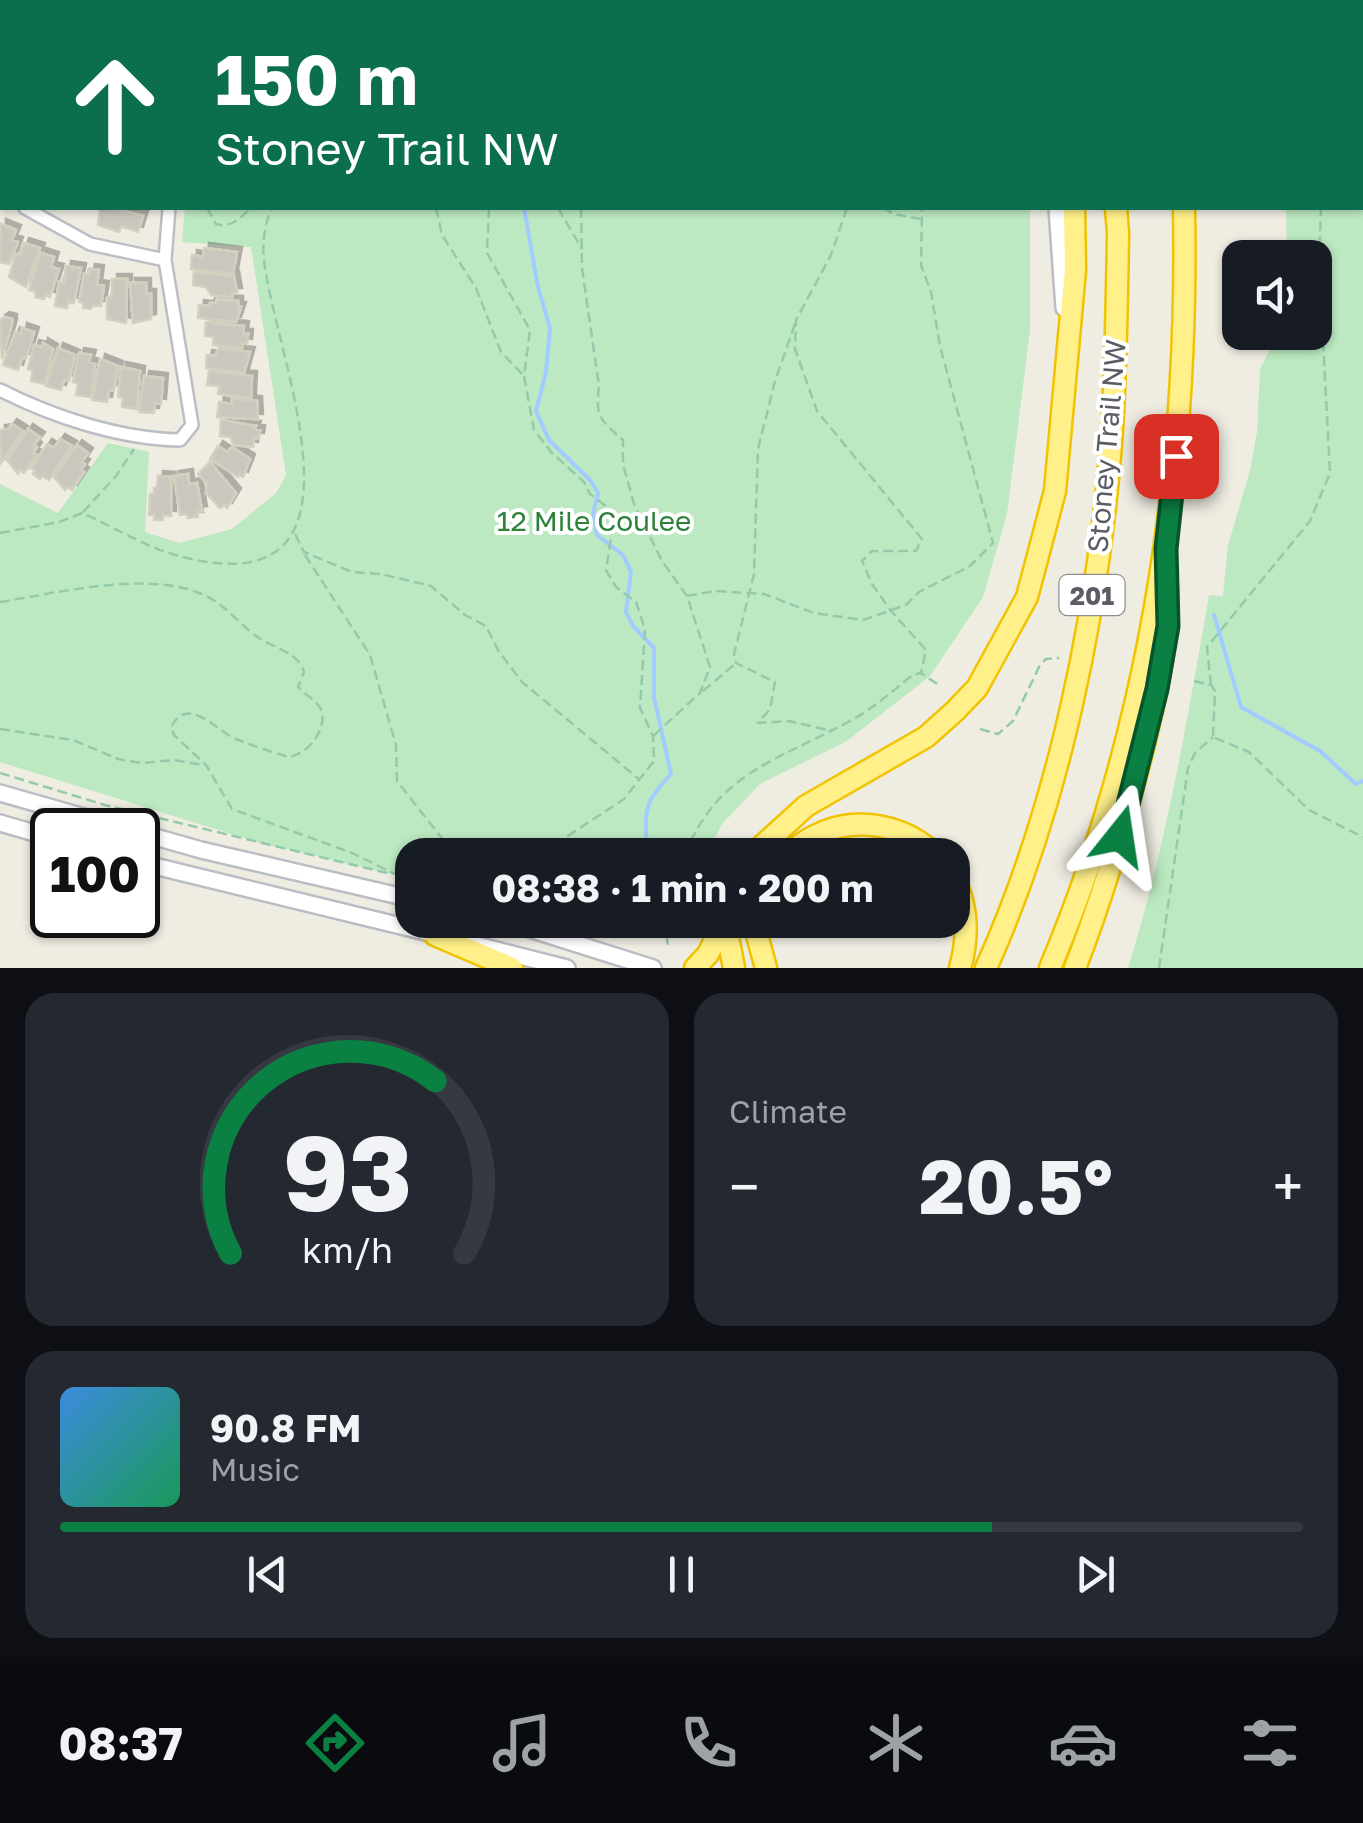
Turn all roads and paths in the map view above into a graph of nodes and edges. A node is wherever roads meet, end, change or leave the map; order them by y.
1 (28, 210) edge
2 (169, 210) edge
3 (208, 210) edge
4 (249, 210) edge
5 (271, 210) edge
6 (436, 210) edge
7 (488, 210) edge
8 (559, 210) edge
9 (581, 210) edge
10 (846, 210) edge
11 (887, 210) edge
12 (922, 210) edge
13 (1058, 210) edge
14 (1074, 210) edge
15 (1116, 210) edge
16 (1184, 210) edge
17 (1321, 210) edge
18 (922, 219) junction
19 (582, 250) junction
20 (165, 260) junction
21 (796, 320) junction
22 (1066, 338) junction
23 (524, 376) junction
24 (0, 390) edge
25 (140, 436) junction
26 (82, 514) junction
27 (294, 532) junction
28 (0, 533) edge
29 (1166, 549) junction
30 (304, 552) junction
31 (751, 594) junction
32 (687, 596) junction
33 (0, 602) edge
34 (891, 612) junction
35 (1059, 658) dead end
36 (736, 663) junction
37 (921, 673) junction
38 (1194, 681) dead end
39 (1211, 684) junction
40 (940, 686) dead end
41 (700, 693) junction
42 (0, 729) edge
43 (980, 729) dead end
44 (832, 731) junction
45 (654, 736) junction
46 (1213, 738) junction
47 (206, 765) junction
48 (0, 773) edge
49 (641, 781) junction
50 (0, 793) edge
51 (53, 808) edge
52 (0, 823) edge
53 (30, 832) edge
54 (1363, 837) edge
55 (160, 838) edge
56 (442, 838) edge
57 (562, 838) edge
58 (692, 838) edge
59 (771, 838) edge
60 (811, 838) edge
61 (912, 838) edge
62 (160, 867) edge
63 (395, 873) edge
64 (395, 874) edge
65 (395, 894) edge
66 (395, 925) edge
67 (442, 938) edge
68 (447, 938) edge
69 (558, 938) edge
70 (667, 938) edge
71 (716, 938) edge
72 (728, 938) edge
73 (758, 938) edge
74 (966, 938) edge
75 (668, 946) dead end
76 (512, 968) edge
77 (567, 968) edge
78 (653, 968) edge
79 (695, 968) edge
80 (734, 968) edge
81 (766, 968) edge
82 (960, 968) edge
83 (986, 968) edge
84 (1050, 968) edge
85 (1075, 968) edge
86 (1159, 968) edge

1 - 20 street
2 - 20 street
3 - 4 path
5 - 27 path
6 - 23 path
7 - 23 path
8 - 19 path
9 - 19 path
10 - 21 path
11 - 18 path
12 - 18 path
13 - 22 street
14 - 22 highway
15 - 83 highway, Stoney Trail NW / 201
16 - 29 highway, 201
17 - 39 path
18 - 34 path
19 - 32 path
20 - 25 street
21 - 31 path
21 - 34 path
22 - 59 highway
23 - 45 path
24 - 25 street
25 - 26 path
26 - 27 path
26 - 28 path
27 - 30 path
29 - 84 highway, 201
29 - 85 highway
30 - 49 path
30 - 56 path
31 - 32 path
31 - 34 path
31 - 36 path
32 - 41 path
33 - 47 path
34 - 37 path
35 - 43 path
36 - 41 path
36 - 44 path
37 - 40 path
37 - 44 path
38 - 39 path
39 - 46 path
41 - 45 path
42 - 47 path
44 - 58 path
45 - 49 path
46 - 54 path
46 - 86 path
47 - 63 path
48 - 64 path
49 - 57 path
50 - 51 street
52 - 53 street
55 - 65 street
60 - 61 highway
62 - 66 street
67 - 76 highway
68 - 77 street
69 - 78 street
70 - 75 path
71 - 79 highway
72 - 80 highway
73 - 81 highway
74 - 82 highway

